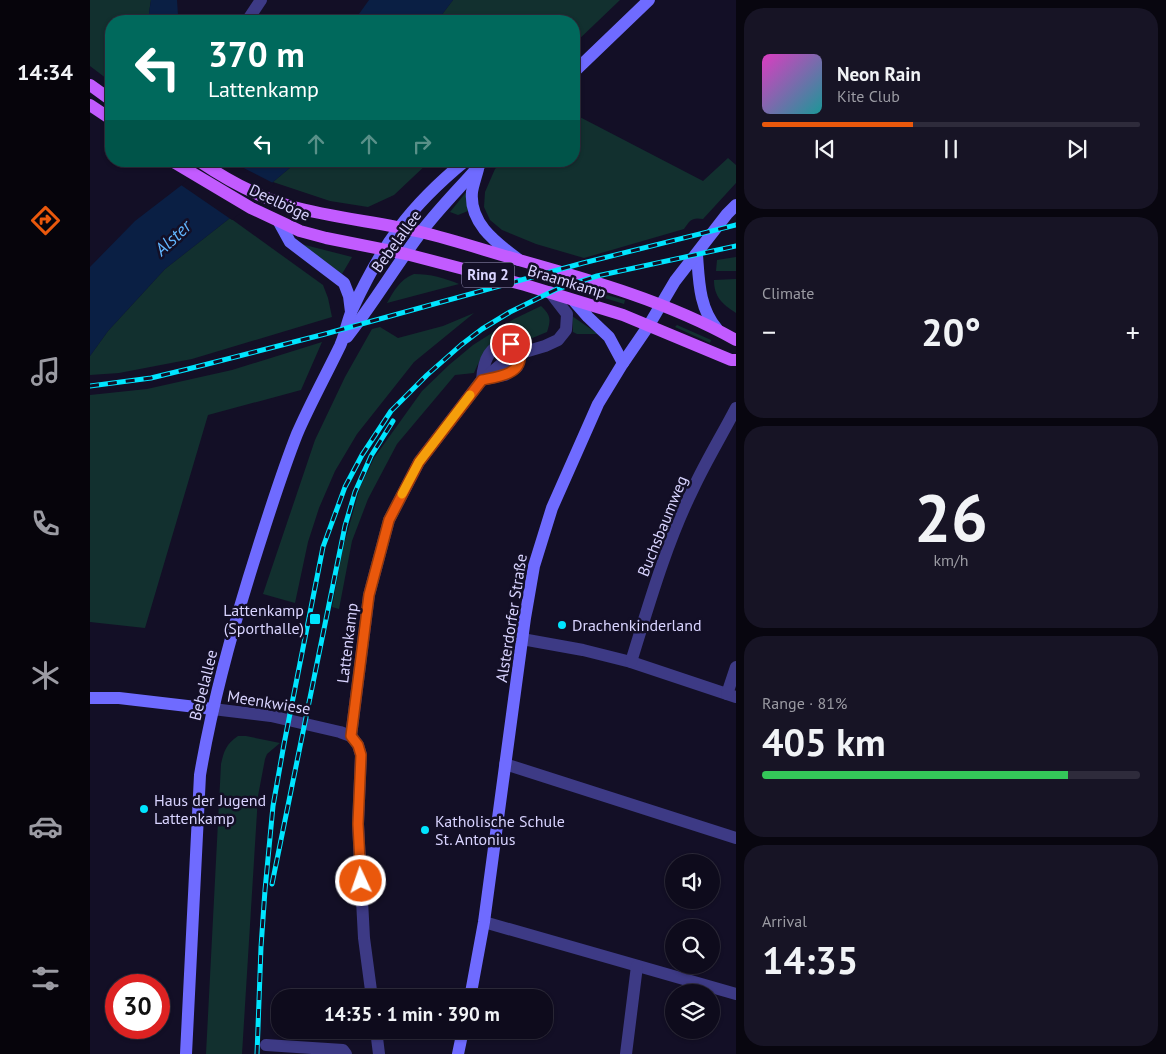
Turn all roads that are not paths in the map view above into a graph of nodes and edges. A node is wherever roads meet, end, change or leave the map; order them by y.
1 (261, 0) edge
2 (649, 0) edge
3 (251, 15) edge
4 (580, 66) edge
5 (90, 84) edge
6 (105, 95) edge
7 (90, 105) edge
8 (105, 116) edge
9 (181, 167) edge
10 (209, 167) edge
11 (457, 167) edge
12 (478, 167) edge
13 (480, 167) edge
14 (736, 205) edge
15 (279, 222) junction
16 (398, 227) junction
17 (421, 232) junction
18 (384, 249) junction
19 (406, 254) junction
20 (697, 255) junction
21 (519, 260) junction
22 (550, 292) junction
23 (574, 300) junction
24 (662, 304) junction
25 (352, 312) junction
26 (650, 325) junction
27 (716, 329) junction
28 (736, 340) edge
29 (341, 344) junction
30 (519, 352) junction
31 (736, 360) edge
32 (623, 362) junction
33 (482, 380) junction
34 (736, 408) edge
35 (522, 639) junction
36 (631, 662) junction
37 (736, 667) edge
38 (731, 695) edge
39 (90, 698) edge
40 (213, 709) junction
41 (351, 736) junction
42 (506, 764) junction
43 (736, 838) edge
44 (484, 922) junction
45 (638, 966) junction
46 (371, 989) edge
47 (472, 989) edge
48 (736, 994) edge
49 (377, 1039) edge
50 (461, 1039) edge
51 (266, 1046) dead end
52 (186, 1054) edge
53 (346, 1054) edge
54 (379, 1054) edge
55 (458, 1054) edge
56 (626, 1054) edge

1 - 3 street
2 - 4 street
5 - 6 main road
7 - 8 main road
9 - 15 main road, Deelböge / Ring 2
10 - 16 main road, Deelböge / Ring 2
11 - 16 street, Bebelallee
12 - 17 street, Bebelallee
13 - 21 street
14 - 20 street, Alsterdorfer Straße
15 - 18 main road, Deelböge / Ring 2
15 - 25 street
16 - 17 main road, Braamkamp / Ring 2
16 - 18 street, Bebelallee
17 - 19 street, Bebelallee
17 - 21 main road, Braamkamp / Ring 2
18 - 19 main road, Braamkamp / Ring 2
18 - 25 street, Bebelallee
19 - 22 main road, Braamkamp / Ring 2
19 - 29 street, Bebelallee
20 - 24 street, Alsterdorfer Straße
20 - 27 street
21 - 24 main road, Braamkamp / Ring 2
22 - 23 main road, Braamkamp / Ring 2
22 - 30 street
23 - 26 main road, Braamkamp / Ring 2
23 - 32 street
24 - 26 street, Alsterdorfer Straße
24 - 27 main road, Braamkamp / Ring 2
25 - 29 street, Bebelallee
26 - 31 main road, Braamkamp / Ring 2
26 - 32 street, Alsterdorfer Straße
27 - 28 main road, Braamkamp / Ring 2
29 - 40 street, Bebelallee
30 - 33 street
30 - 33 street, Lattenkamp
32 - 35 street, Alsterdorfer Straße
33 - 41 street, Lattenkamp
34 - 36 street, Buchsbaumweg
35 - 36 street
35 - 42 street, Alsterdorfer Straße
36 - 38 street
37 - 38 street
39 - 40 street, Meenkwiese
40 - 41 street, Meenkwiese
40 - 52 street, Bebelallee
41 - 46 street
42 - 43 street
42 - 44 street, Alsterdorfer Straße
44 - 45 street
44 - 47 street, Alsterdorfer Straße
45 - 48 street
45 - 56 street
49 - 54 street
50 - 55 street
51 - 53 street

